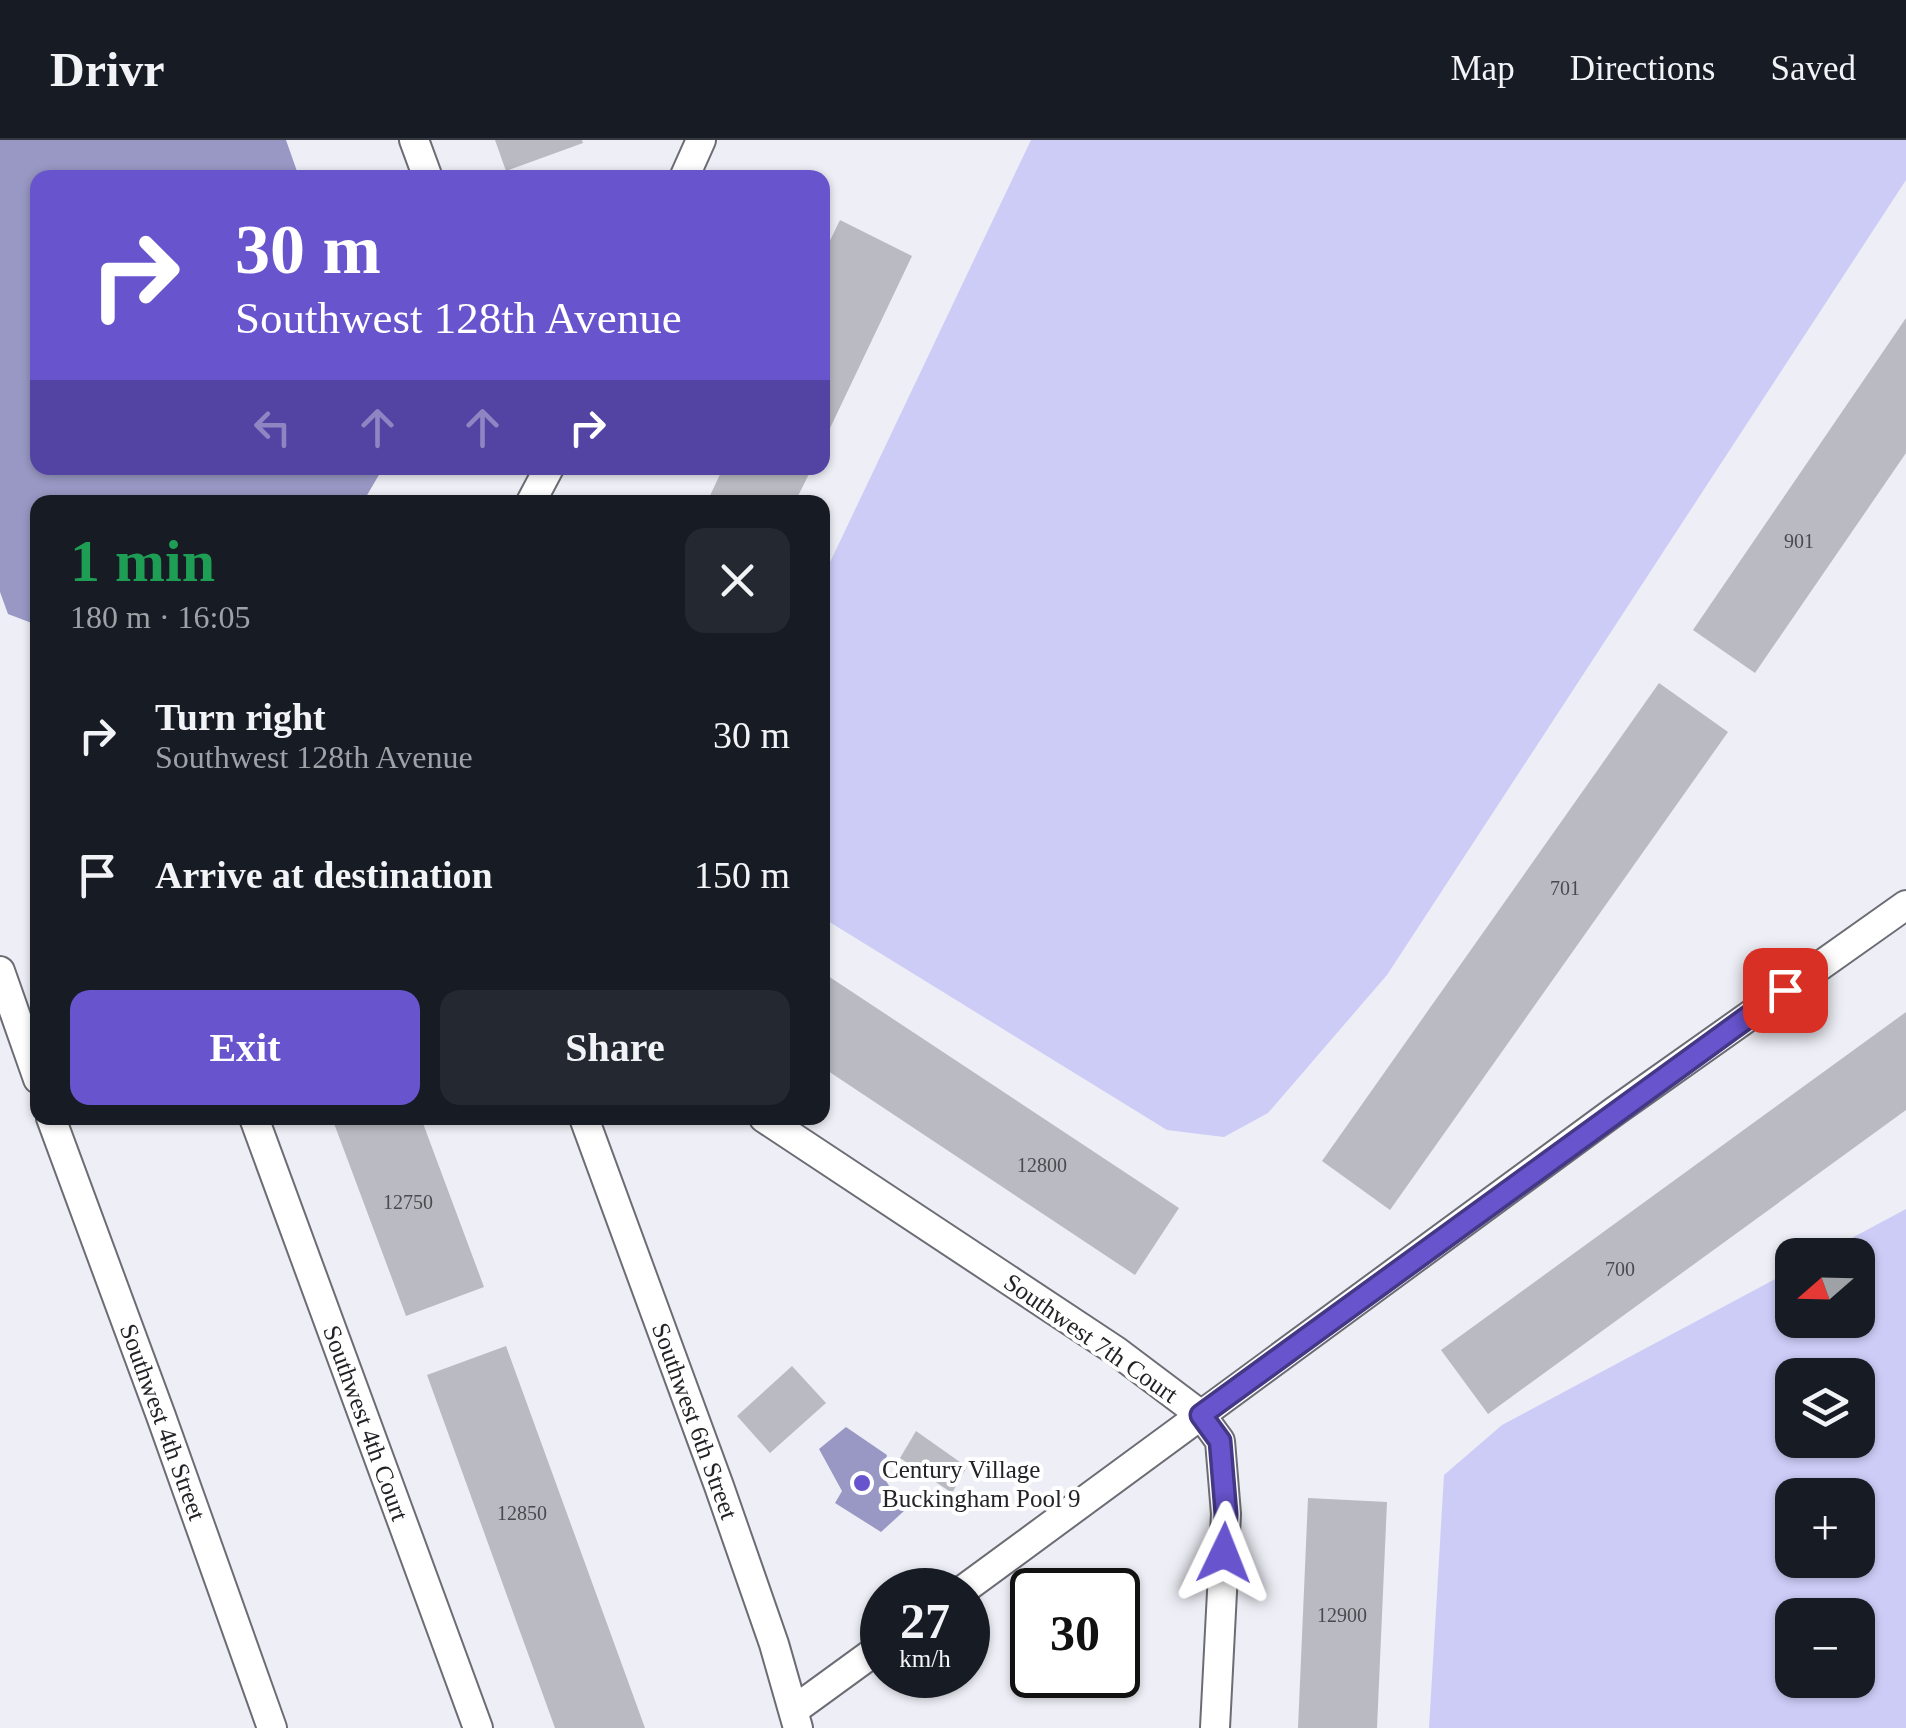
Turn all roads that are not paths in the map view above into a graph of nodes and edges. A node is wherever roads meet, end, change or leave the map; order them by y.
1 (414, 140) edge
2 (701, 140) edge
3 (425, 170) edge
4 (688, 170) edge
5 (1906, 905) edge
6 (0, 971) edge
7 (30, 1056) edge
8 (54, 1125) edge
9 (257, 1125) edge
10 (587, 1125) edge
11 (774, 1125) edge
12 (1201, 1415) junction
13 (990, 1570) edge
14 (860, 1665) edge
15 (796, 1719) edge
16 (272, 1728) edge
17 (478, 1728) edge
18 (1214, 1728) edge

1 - 3 street
2 - 4 street
5 - 12 street
6 - 7 street
8 - 16 street, Southwest 4th Street
9 - 17 street, Southwest 4th Court
10 - 15 street, Southwest 6th Street
11 - 12 street, Southwest 7th Court
12 - 13 street
12 - 18 street, Southwest 7th Court
14 - 15 street

